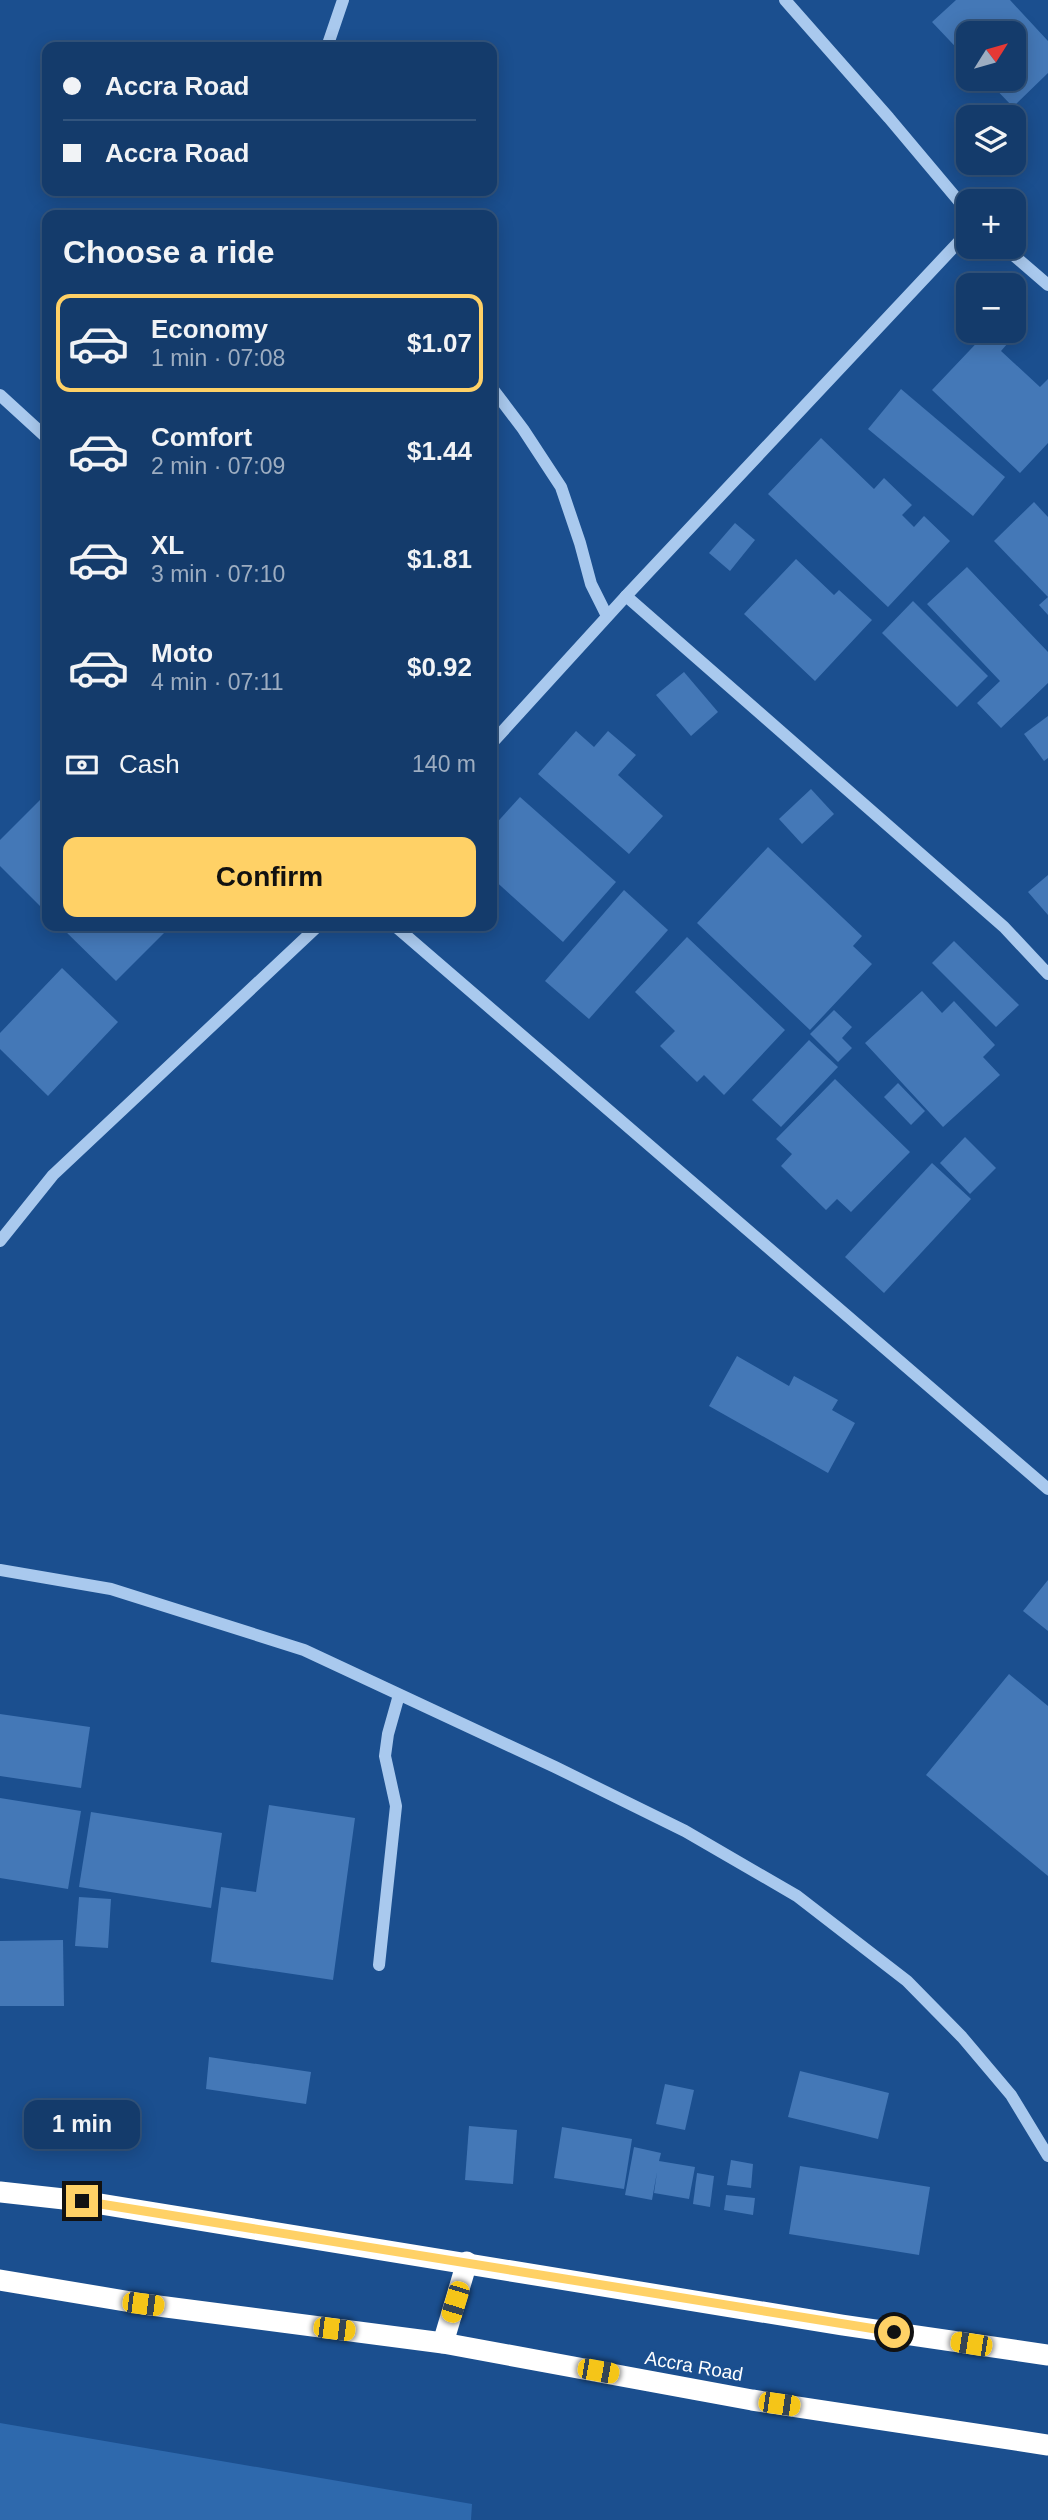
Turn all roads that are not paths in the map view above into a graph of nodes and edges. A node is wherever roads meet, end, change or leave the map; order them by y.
1 (343, 0) edge
2 (785, 0) edge
3 (329, 42) edge
4 (956, 198) edge
5 (956, 245) edge
6 (1018, 259) edge
7 (1048, 285) edge
8 (0, 395) edge
9 (497, 395) edge
10 (42, 433) edge
11 (626, 596) junction
12 (607, 616) junction
13 (497, 737) edge
14 (313, 931) edge
15 (401, 931) edge
16 (1048, 974) edge
17 (0, 1241) edge
18 (1048, 1489) edge
19 (0, 1570) edge
20 (399, 1695) junction
21 (379, 1965) dead end
22 (1048, 2156) edge
23 (0, 2192) edge
24 (467, 2262) junction
25 (0, 2280) edge
26 (443, 2343) junction
27 (1048, 2355) edge
28 (1048, 2445) edge

1 - 3 street
2 - 4 street
5 - 11 street
6 - 7 street
8 - 10 street
9 - 12 street
11 - 12 street
11 - 16 street
12 - 13 street
14 - 17 street
15 - 18 street
19 - 20 street
20 - 21 street
20 - 22 street
23 - 24 highway
24 - 26 highway
24 - 27 highway
25 - 26 highway, Accra Road
26 - 28 highway, Accra Road

